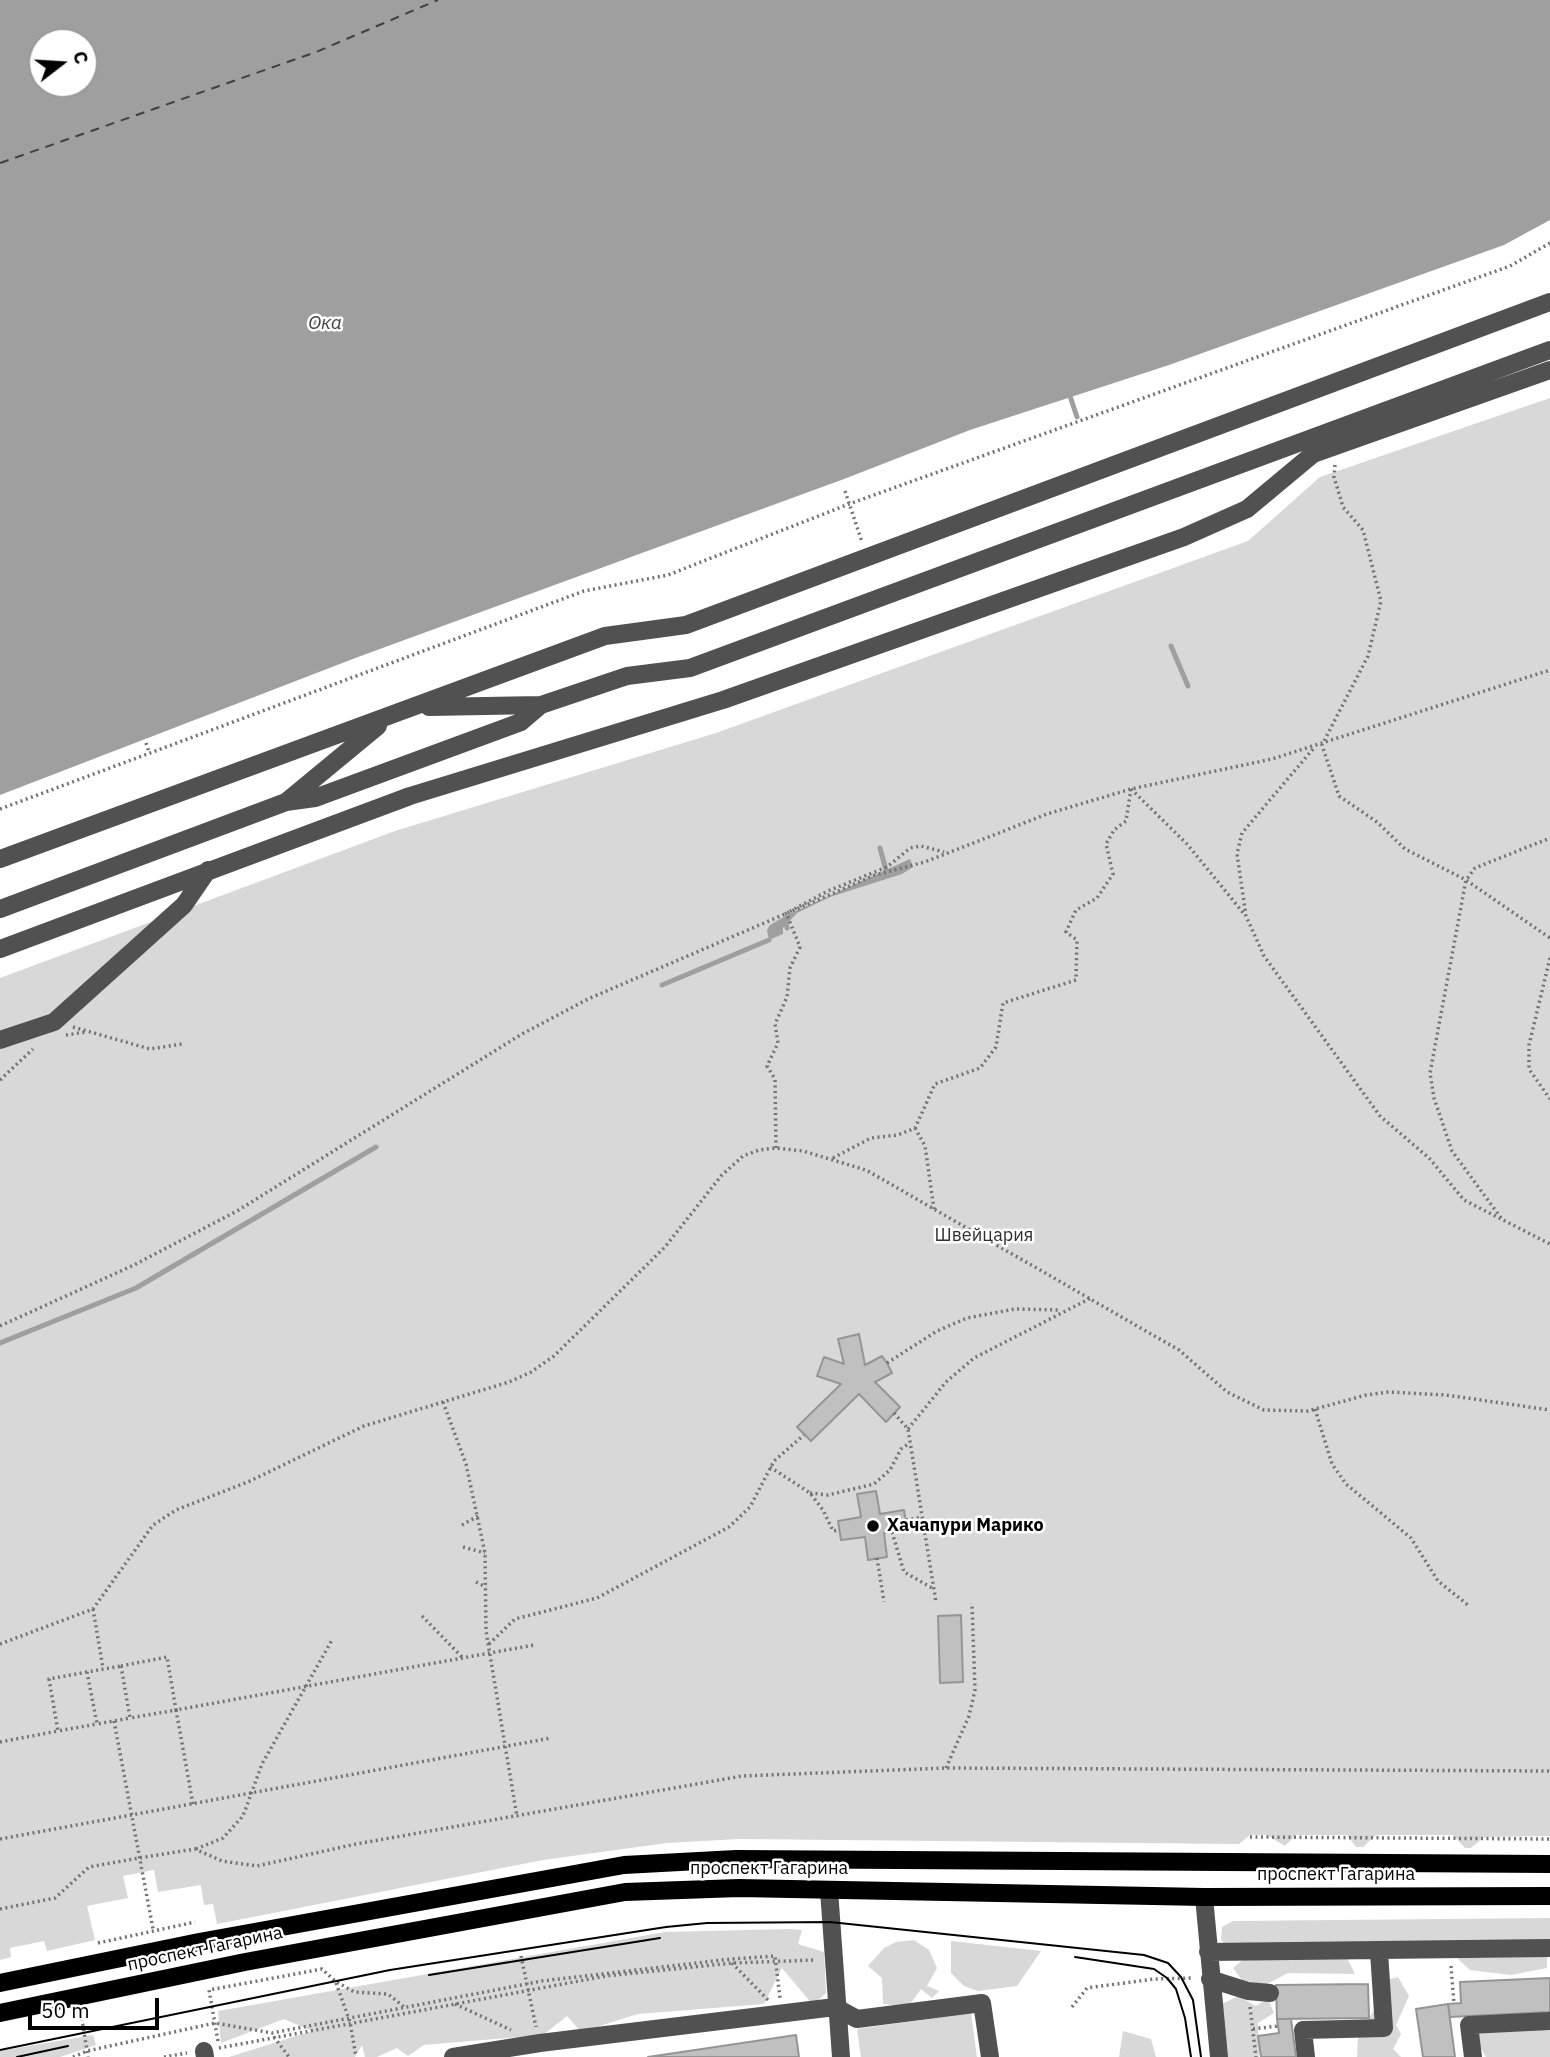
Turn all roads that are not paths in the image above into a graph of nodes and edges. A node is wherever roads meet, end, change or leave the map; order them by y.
1 (1550, 302) edge
2 (1550, 350) edge
3 (1550, 370) edge
4 (541, 705) junction
5 (416, 707) junction
6 (390, 717) junction
7 (286, 802) junction
8 (0, 859) edge
9 (208, 870) junction
10 (0, 909) edge
11 (0, 949) edge
12 (0, 1040) edge
13 (1550, 1864) edge
14 (828, 1890) junction
15 (1550, 1896) edge
16 (1204, 1897) junction
17 (1550, 1948) edge
18 (1208, 1952) junction
19 (1379, 1952) junction
20 (1210, 1979) junction
21 (0, 1983) edge
22 (1270, 1993) dead end
23 (835, 2007) junction
24 (0, 2013) edge
25 (1550, 2021) edge
26 (541, 2050) edge
27 (453, 2057) edge
28 (841, 2057) edge
29 (990, 2057) edge
30 (1219, 2057) edge
31 (1306, 2057) edge
32 (1473, 2057) edge

1 - 5 street
2 - 4 street
3 - 9 street
4 - 5 street
4 - 7 street
5 - 6 street
6 - 7 street
6 - 8 street
7 - 10 street
9 - 11 street
9 - 12 street
13 - 21 main road, проспект Гагарина
14 - 16 main road, проспект Гагарина
14 - 23 street
14 - 24 main road, проспект Гагарина
15 - 16 main road, проспект Гагарина
16 - 18 street
17 - 19 street
18 - 19 street
18 - 20 street
19 - 31 street
20 - 22 street
20 - 30 street
23 - 26 street
23 - 28 street
23 - 29 street
25 - 32 street
26 - 27 street

